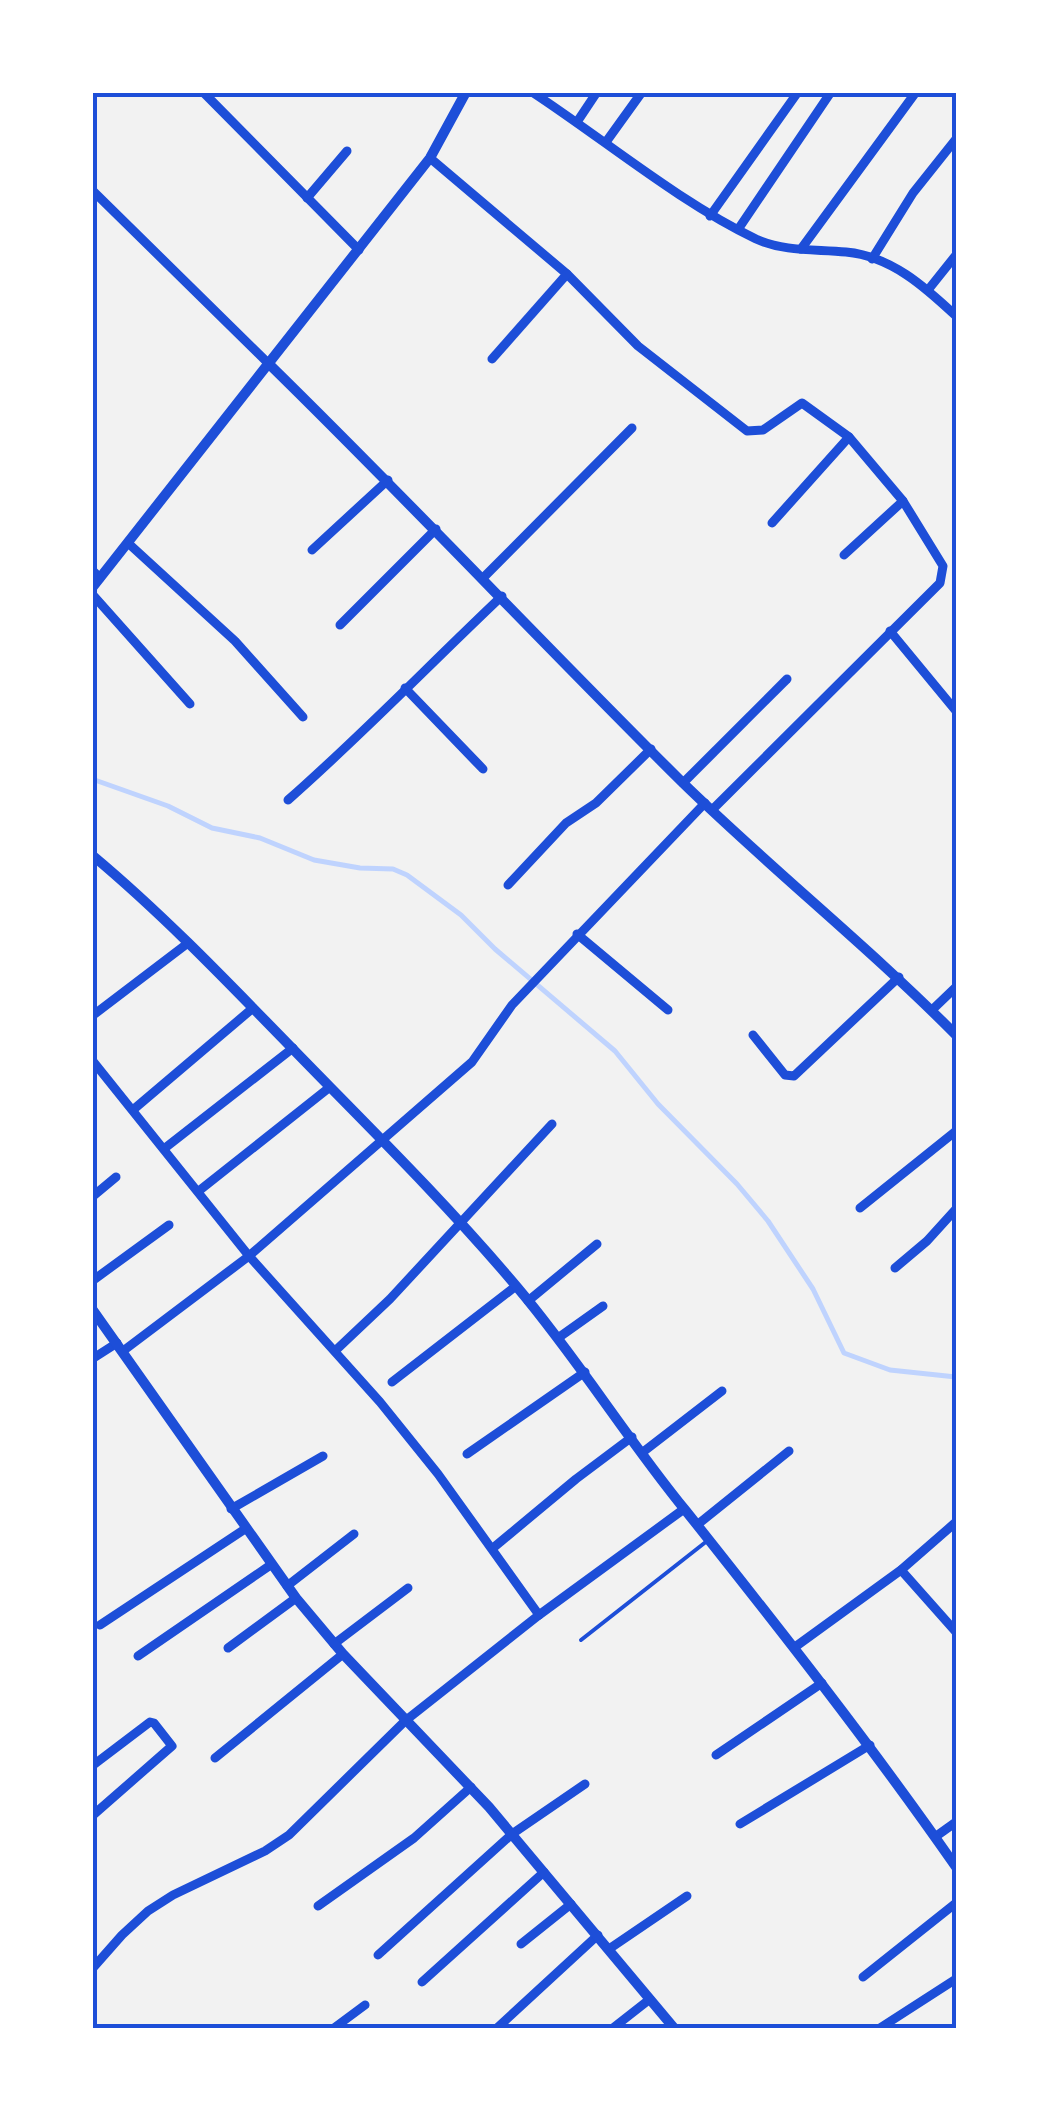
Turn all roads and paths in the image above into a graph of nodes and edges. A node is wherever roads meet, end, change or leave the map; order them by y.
1 (203, 92) edge
2 (466, 92) edge
3 (532, 92) edge
4 (597, 92) edge
5 (642, 92) edge
6 (798, 92) edge
7 (831, 92) edge
8 (916, 92) edge
9 (577, 122) junction
10 (956, 138) edge
11 (606, 142) junction
12 (347, 151) dead end
13 (430, 158) junction
14 (92, 190) edge
15 (306, 198) junction
16 (710, 216) junction
17 (739, 228) junction
18 (358, 250) junction
19 (802, 250) junction
20 (956, 255) edge
21 (872, 258) junction
22 (567, 274) junction
23 (928, 290) junction
24 (956, 316) edge
25 (492, 359) dead end
26 (270, 365) junction
27 (632, 428) dead end
28 (850, 437) junction
29 (388, 480) junction
30 (903, 501) junction
31 (772, 523) dead end
32 (436, 529) junction
33 (128, 542) junction
34 (312, 550) dead end
35 (844, 555) dead end
36 (483, 578) junction
37 (94, 582) edge
38 (502, 596) junction
39 (340, 625) dead end
40 (890, 631) junction
41 (788, 679) dead end
42 (405, 688) junction
43 (190, 704) dead end
44 (956, 711) edge
45 (303, 718) dead end
46 (651, 749) junction
47 (482, 769) dead end
48 (683, 782) junction
49 (288, 800) dead end
50 (708, 806) junction
51 (92, 854) edge
52 (508, 885) dead end
53 (577, 934) junction
54 (188, 943) junction
55 (899, 977) junction
56 (956, 986) edge
57 (253, 1008) junction
58 (668, 1010) dead end
59 (932, 1010) junction
60 (92, 1016) edge
61 (753, 1035) dead end
62 (956, 1035) edge
63 (293, 1048) junction
64 (92, 1060) edge
65 (330, 1088) junction
66 (134, 1109) junction
67 (552, 1124) dead end
68 (956, 1131) edge
69 (383, 1139) junction
70 (165, 1148) junction
71 (116, 1177) dead end
72 (200, 1190) junction
73 (92, 1197) edge
74 (860, 1208) dead end
75 (956, 1209) edge
76 (460, 1224) junction
77 (168, 1225) dead end
78 (597, 1244) dead end
79 (249, 1256) junction
80 (895, 1268) dead end
81 (92, 1280) edge
82 (516, 1286) junction
83 (528, 1301) junction
84 (602, 1306) dead end
85 (92, 1309) edge
86 (558, 1338) junction
87 (120, 1347) junction
88 (334, 1351) junction
89 (92, 1360) edge
90 (585, 1372) junction
91 (392, 1382) dead end
92 (722, 1391) dead end
93 (632, 1437) junction
94 (789, 1451) dead end
95 (643, 1452) junction
96 (466, 1454) dead end
97 (323, 1456) dead end
98 (231, 1509) junction
99 (684, 1510) junction
100 (956, 1522) edge
101 (697, 1525) junction
102 (244, 1529) junction
103 (354, 1534) dead end
104 (709, 1540) junction
105 (493, 1548) junction
106 (272, 1564) junction
107 (901, 1570) junction
108 (288, 1586) junction
109 (408, 1588) dead end
110 (296, 1598) junction
111 (539, 1615) junction
112 (100, 1626) dead end
113 (956, 1632) edge
114 (581, 1640) dead end
115 (334, 1644) junction
116 (795, 1647) junction
117 (228, 1648) dead end
118 (343, 1654) junction
119 (138, 1656) dead end
120 (822, 1683) junction
121 (405, 1722) junction
122 (870, 1745) junction
123 (716, 1756) dead end
124 (215, 1758) dead end
125 (92, 1766) edge
126 (585, 1784) dead end
127 (471, 1787) junction
128 (92, 1816) edge
129 (956, 1822) edge
130 (740, 1824) dead end
131 (512, 1834) junction
132 (936, 1837) junction
133 (956, 1868) edge
134 (544, 1872) junction
135 (687, 1896) dead end
136 (572, 1904) junction
137 (956, 1904) edge
138 (318, 1906) dead end
139 (598, 1935) junction
140 (521, 1944) dead end
141 (609, 1949) junction
142 (378, 1955) dead end
143 (92, 1970) edge
144 (863, 1977) dead end
145 (956, 1979) edge
146 (422, 1982) dead end
147 (650, 2000) junction
148 (365, 2005) dead end
149 (334, 2028) edge
150 (497, 2028) edge
151 (612, 2028) edge
152 (674, 2028) edge
153 (880, 2028) edge

1 - 15 street
2 - 13 street
3 - 9 street
4 - 9 street
5 - 11 street
6 - 16 street
7 - 17 street
8 - 19 street
9 - 11 street
10 - 21 street
11 - 16 street
12 - 15 street
13 - 18 street
13 - 22 street
14 - 26 street
15 - 18 street
16 - 17 street
17 - 19 street
18 - 26 street
19 - 21 street
20 - 23 street
21 - 23 street
22 - 25 street
22 - 28 street
23 - 24 street
26 - 29 street
26 - 33 street
27 - 36 street
28 - 30 street
28 - 31 street
29 - 32 street
29 - 34 street
30 - 35 street
30 - 40 street
32 - 36 street
32 - 39 street
33 - 37 street
33 - 45 street
36 - 38 street
37 - 43 street
38 - 42 street
38 - 46 street
40 - 44 street
40 - 50 street
41 - 48 street
42 - 47 street
42 - 49 street
46 - 48 street
46 - 52 street
48 - 50 street
50 - 53 street
50 - 55 street
51 - 54 street
53 - 58 street
53 - 69 street
54 - 57 street
54 - 60 street
55 - 59 street
55 - 61 street
56 - 59 street
57 - 63 street
57 - 66 street
59 - 62 street
63 - 65 street
63 - 70 street
64 - 66 street
65 - 69 street
65 - 72 street
66 - 70 street
67 - 76 street
68 - 74 street
69 - 76 street
69 - 79 street
70 - 72 street
71 - 73 street
72 - 79 street
75 - 80 street
76 - 82 street
76 - 88 street
77 - 81 street
78 - 83 street
79 - 87 street
79 - 88 street
82 - 83 street
82 - 91 street
83 - 86 street
84 - 86 street
85 - 87 street
86 - 90 street
87 - 89 street
87 - 98 street
88 - 105 street
90 - 93 street
90 - 96 street
92 - 95 street
93 - 95 street
93 - 105 street
94 - 101 street
95 - 99 street
97 - 98 street
98 - 102 street
99 - 101 street
99 - 111 street
100 - 107 street
101 - 104 street
102 - 106 street
102 - 112 street
103 - 108 street
104 - 114 lane
104 - 116 street
105 - 111 street
106 - 108 street
106 - 119 street
107 - 113 street
107 - 116 street
108 - 110 street
109 - 115 street
110 - 115 street
110 - 117 street
111 - 121 street
115 - 118 street
116 - 120 street
118 - 121 street
118 - 124 street
120 - 122 street
120 - 123 street
121 - 127 street
121 - 143 street
122 - 130 street
122 - 132 street
125 - 128 street
126 - 131 street
127 - 131 street
127 - 138 street
129 - 132 street
131 - 134 street
131 - 142 street
132 - 133 street
134 - 136 street
134 - 146 street
135 - 141 street
136 - 139 street
136 - 140 street
137 - 144 street
139 - 141 street
139 - 150 street
141 - 147 street
145 - 153 street
147 - 151 street
147 - 152 street
148 - 149 street

